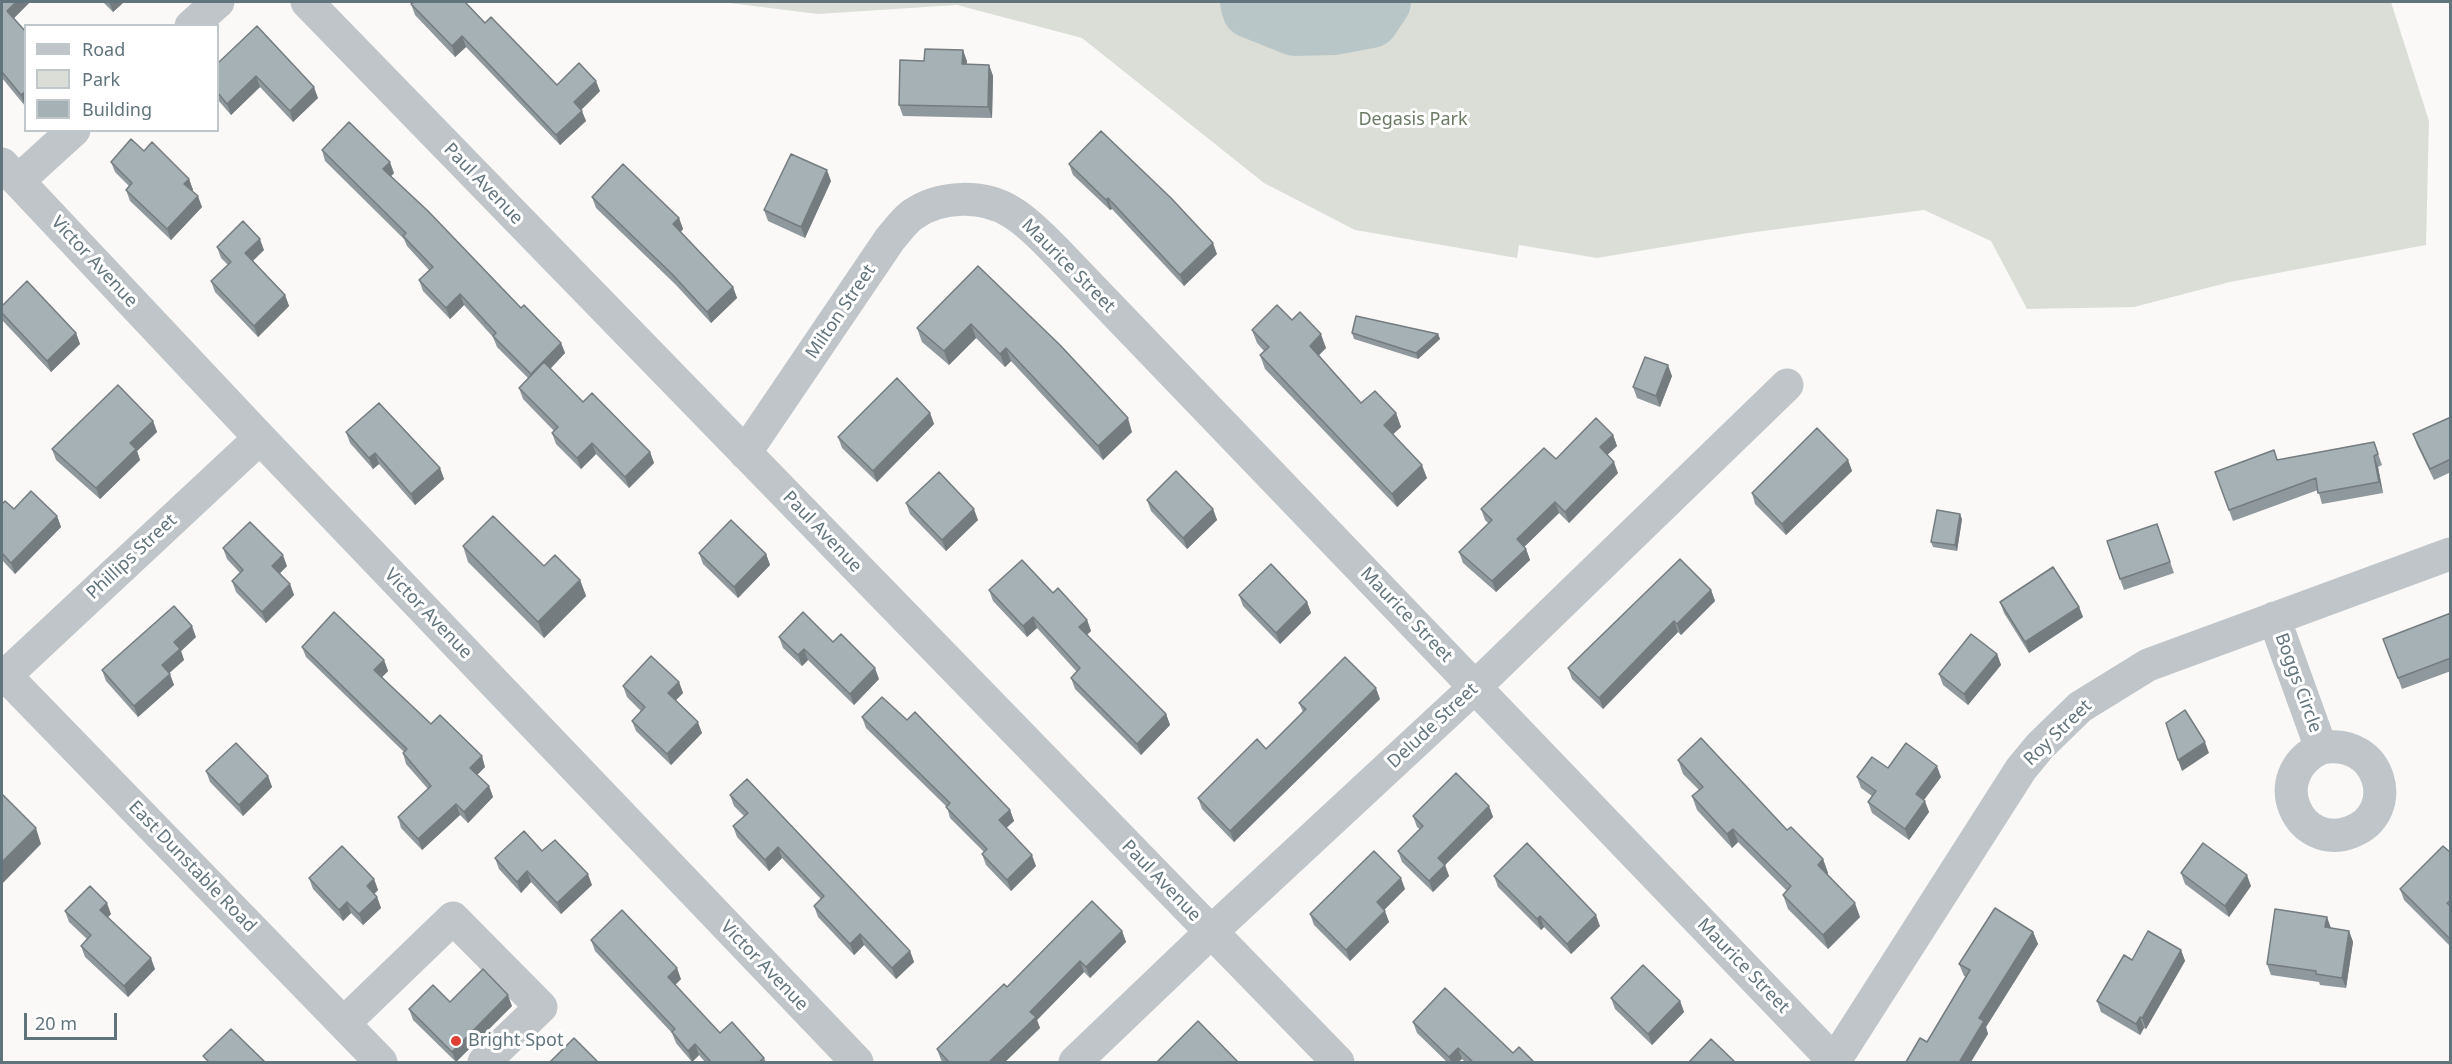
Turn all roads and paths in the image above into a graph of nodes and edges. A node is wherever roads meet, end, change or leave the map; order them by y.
1 (218, 2) edge
2 (307, 2) edge
3 (193, 24) edge
4 (71, 132) edge
5 (10, 173) edge
6 (960, 200) joint
7 (1787, 385) dead end
8 (260, 438) junction
9 (745, 453) junction
10 (2451, 554) edge
11 (2274, 618) junction
12 (3, 674) edge
13 (1475, 687) junction
14 (2321, 748) dead end
15 (1211, 932) junction
16 (344, 1023) junction
17 (381, 1062) edge
18 (484, 1062) edge
19 (857, 1062) edge
20 (1076, 1062) edge
21 (1338, 1062) edge
22 (1834, 1062) edge

1 - 3 street
2 - 9 street, Paul Avenue
4 - 5 street
5 - 8 street, Victor Avenue
6 - 9 street, Milton Street
6 - 13 street, Maurice Street
7 - 13 street, Delude Street
8 - 12 street, Phillips Street
8 - 19 street, Victor Avenue
9 - 15 street, Paul Avenue
10 - 11 street, Roy Street
11 - 14 street, Boggs Circle
11 - 22 street, Roy Street
12 - 16 street, East Dunstable Road
13 - 15 street, Delude Street
13 - 22 street, Maurice Street
15 - 20 street, Delude Street
15 - 21 street, Paul Avenue
16 - 17 street, East Dunstable Road
16 - 18 street

